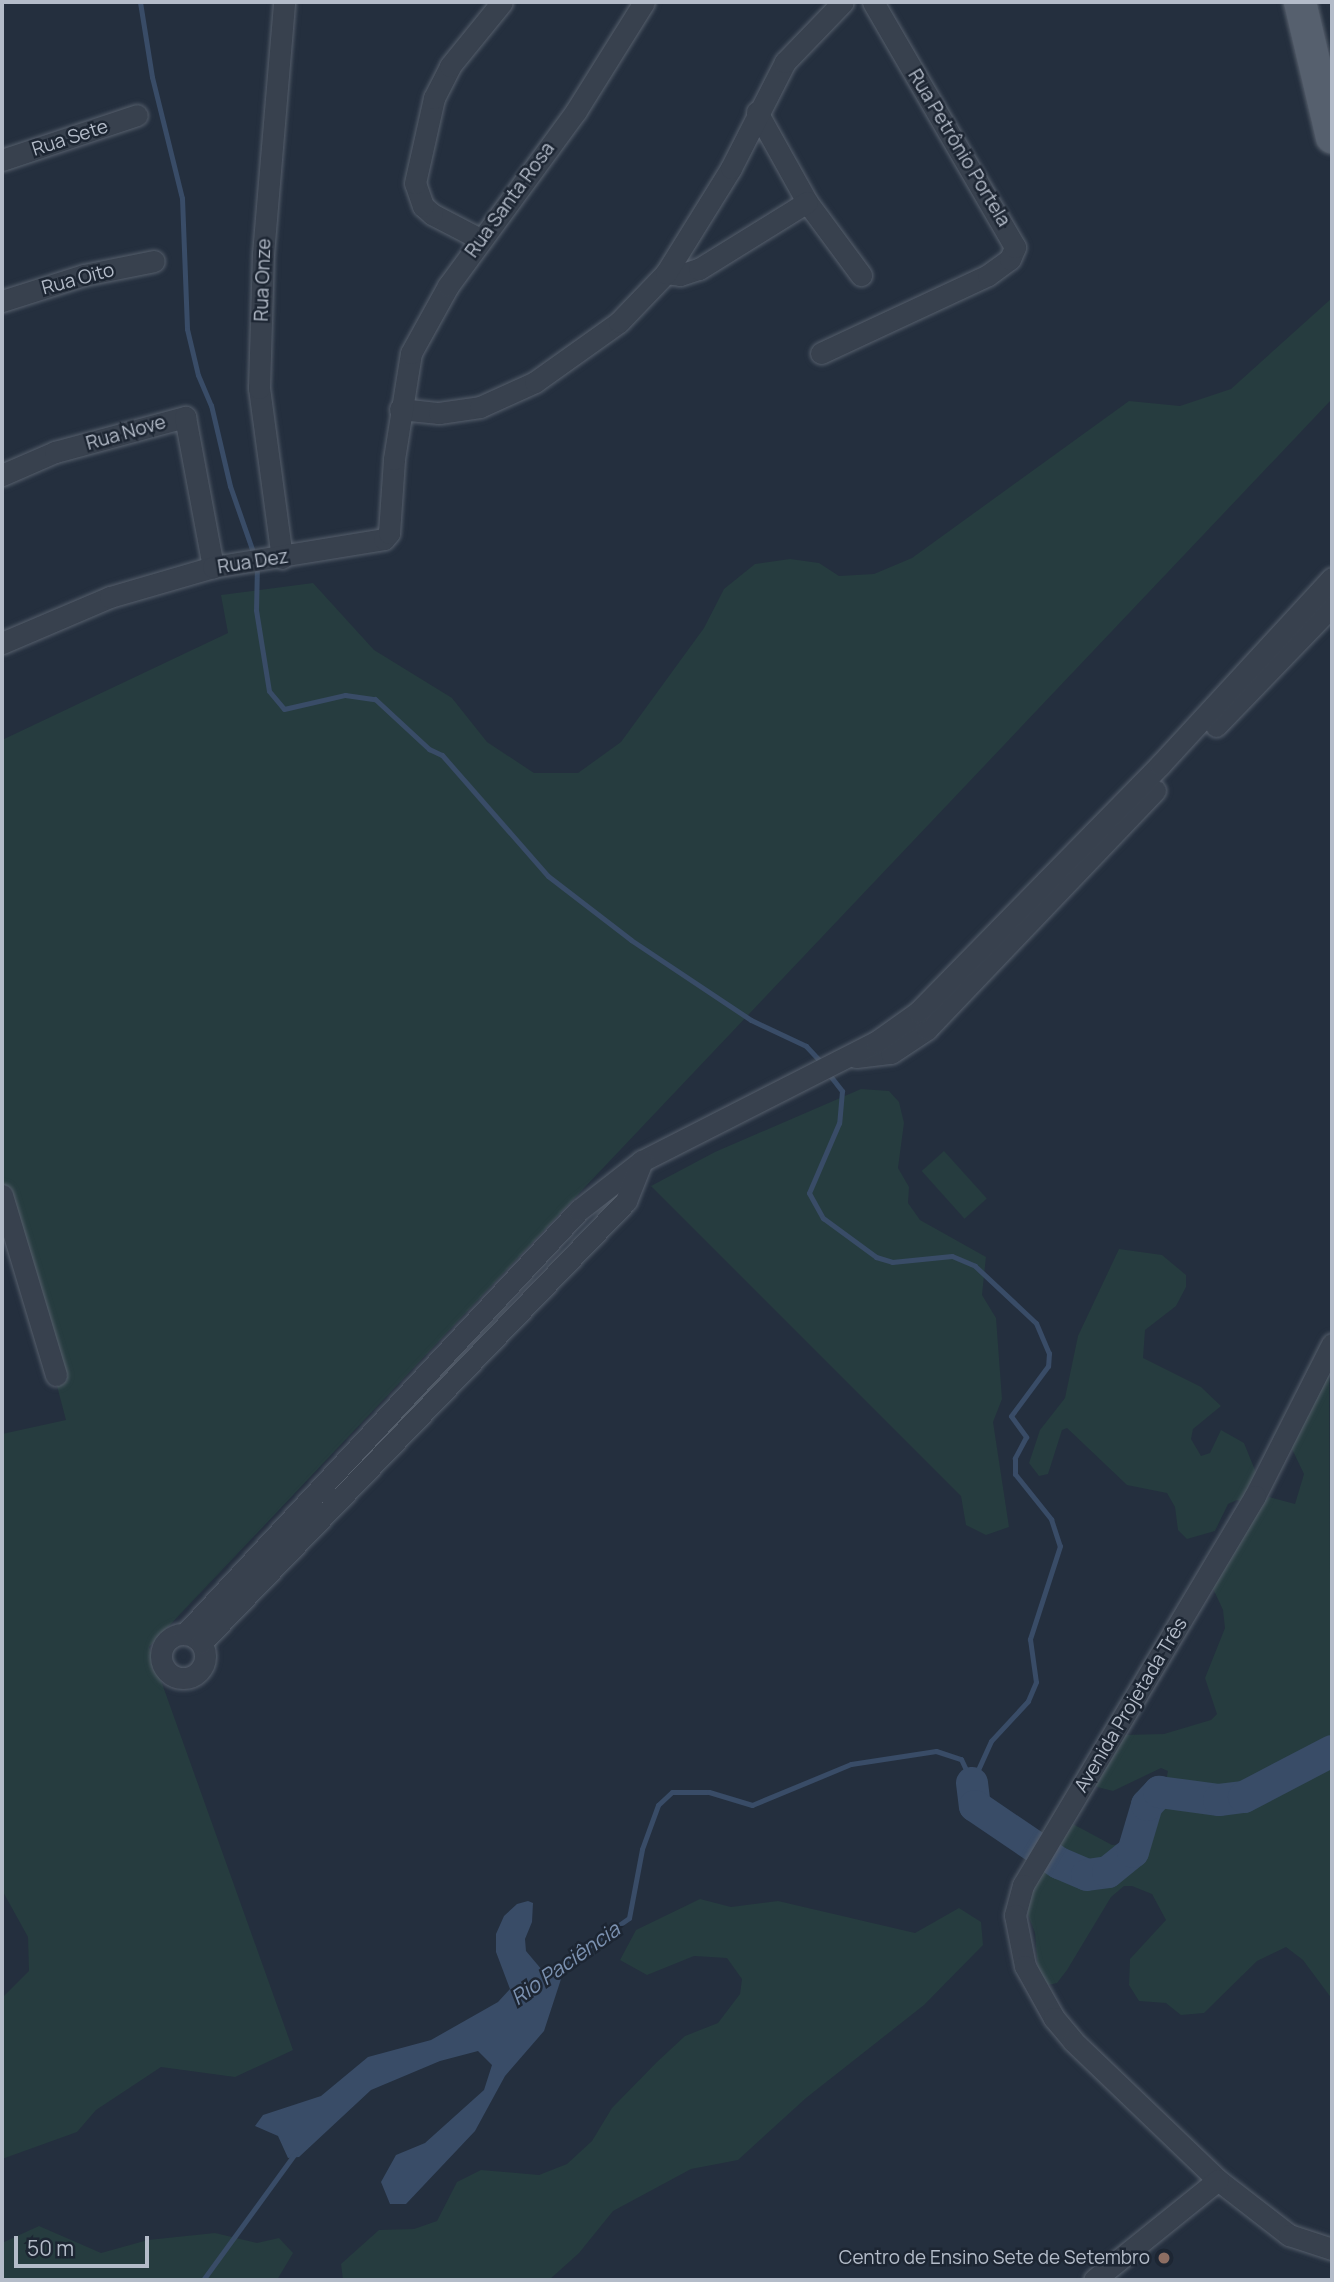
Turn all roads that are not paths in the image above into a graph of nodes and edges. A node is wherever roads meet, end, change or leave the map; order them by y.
1 (284, 2) edge
2 (502, 2) edge
3 (644, 2) edge
4 (843, 2) edge
5 (873, 2) edge
6 (1300, 2) edge
7 (1309, 38) junction
8 (1332, 108) edge
9 (757, 112) junction
10 (137, 115) dead end
11 (1332, 138) edge
12 (2, 160) edge
13 (807, 202) junction
14 (480, 239) junction
15 (154, 261) dead end
16 (666, 273) junction
17 (861, 275) dead end
18 (2, 301) edge
19 (821, 353) dead end
20 (400, 409) junction
21 (2, 475) edge
22 (274, 559) junction
23 (213, 567) junction
24 (1329, 596) edge
25 (2, 643) edge
26 (2, 1195) edge
27 (1332, 1343) edge
28 (56, 1376) dead end
29 (193, 1639) dead end
30 (1218, 2180) junction
31 (1332, 2249) edge
32 (1094, 2280) edge

1 - 22 street, Rua Onze
2 - 14 street
3 - 14 street, Rua Santa Rosa
4 - 9 street
5 - 19 street, Rua Petrônio Portela
6 - 7 main road
7 - 8 main road
7 - 11 main road
9 - 13 street
9 - 16 street
10 - 12 street, Rua Sete
13 - 16 street
13 - 17 street
14 - 20 street, Rua Santa Rosa
15 - 18 street, Rua Oito
16 - 20 street
20 - 22 street, Rua Dez
21 - 23 street, Rua Nove
22 - 23 street, Rua Dez
23 - 25 street, Rua Dez
24 - 29 street
26 - 28 street
27 - 30 street, Avenida Projetada Três
30 - 31 street, Avenida Projetada Três
30 - 32 street

